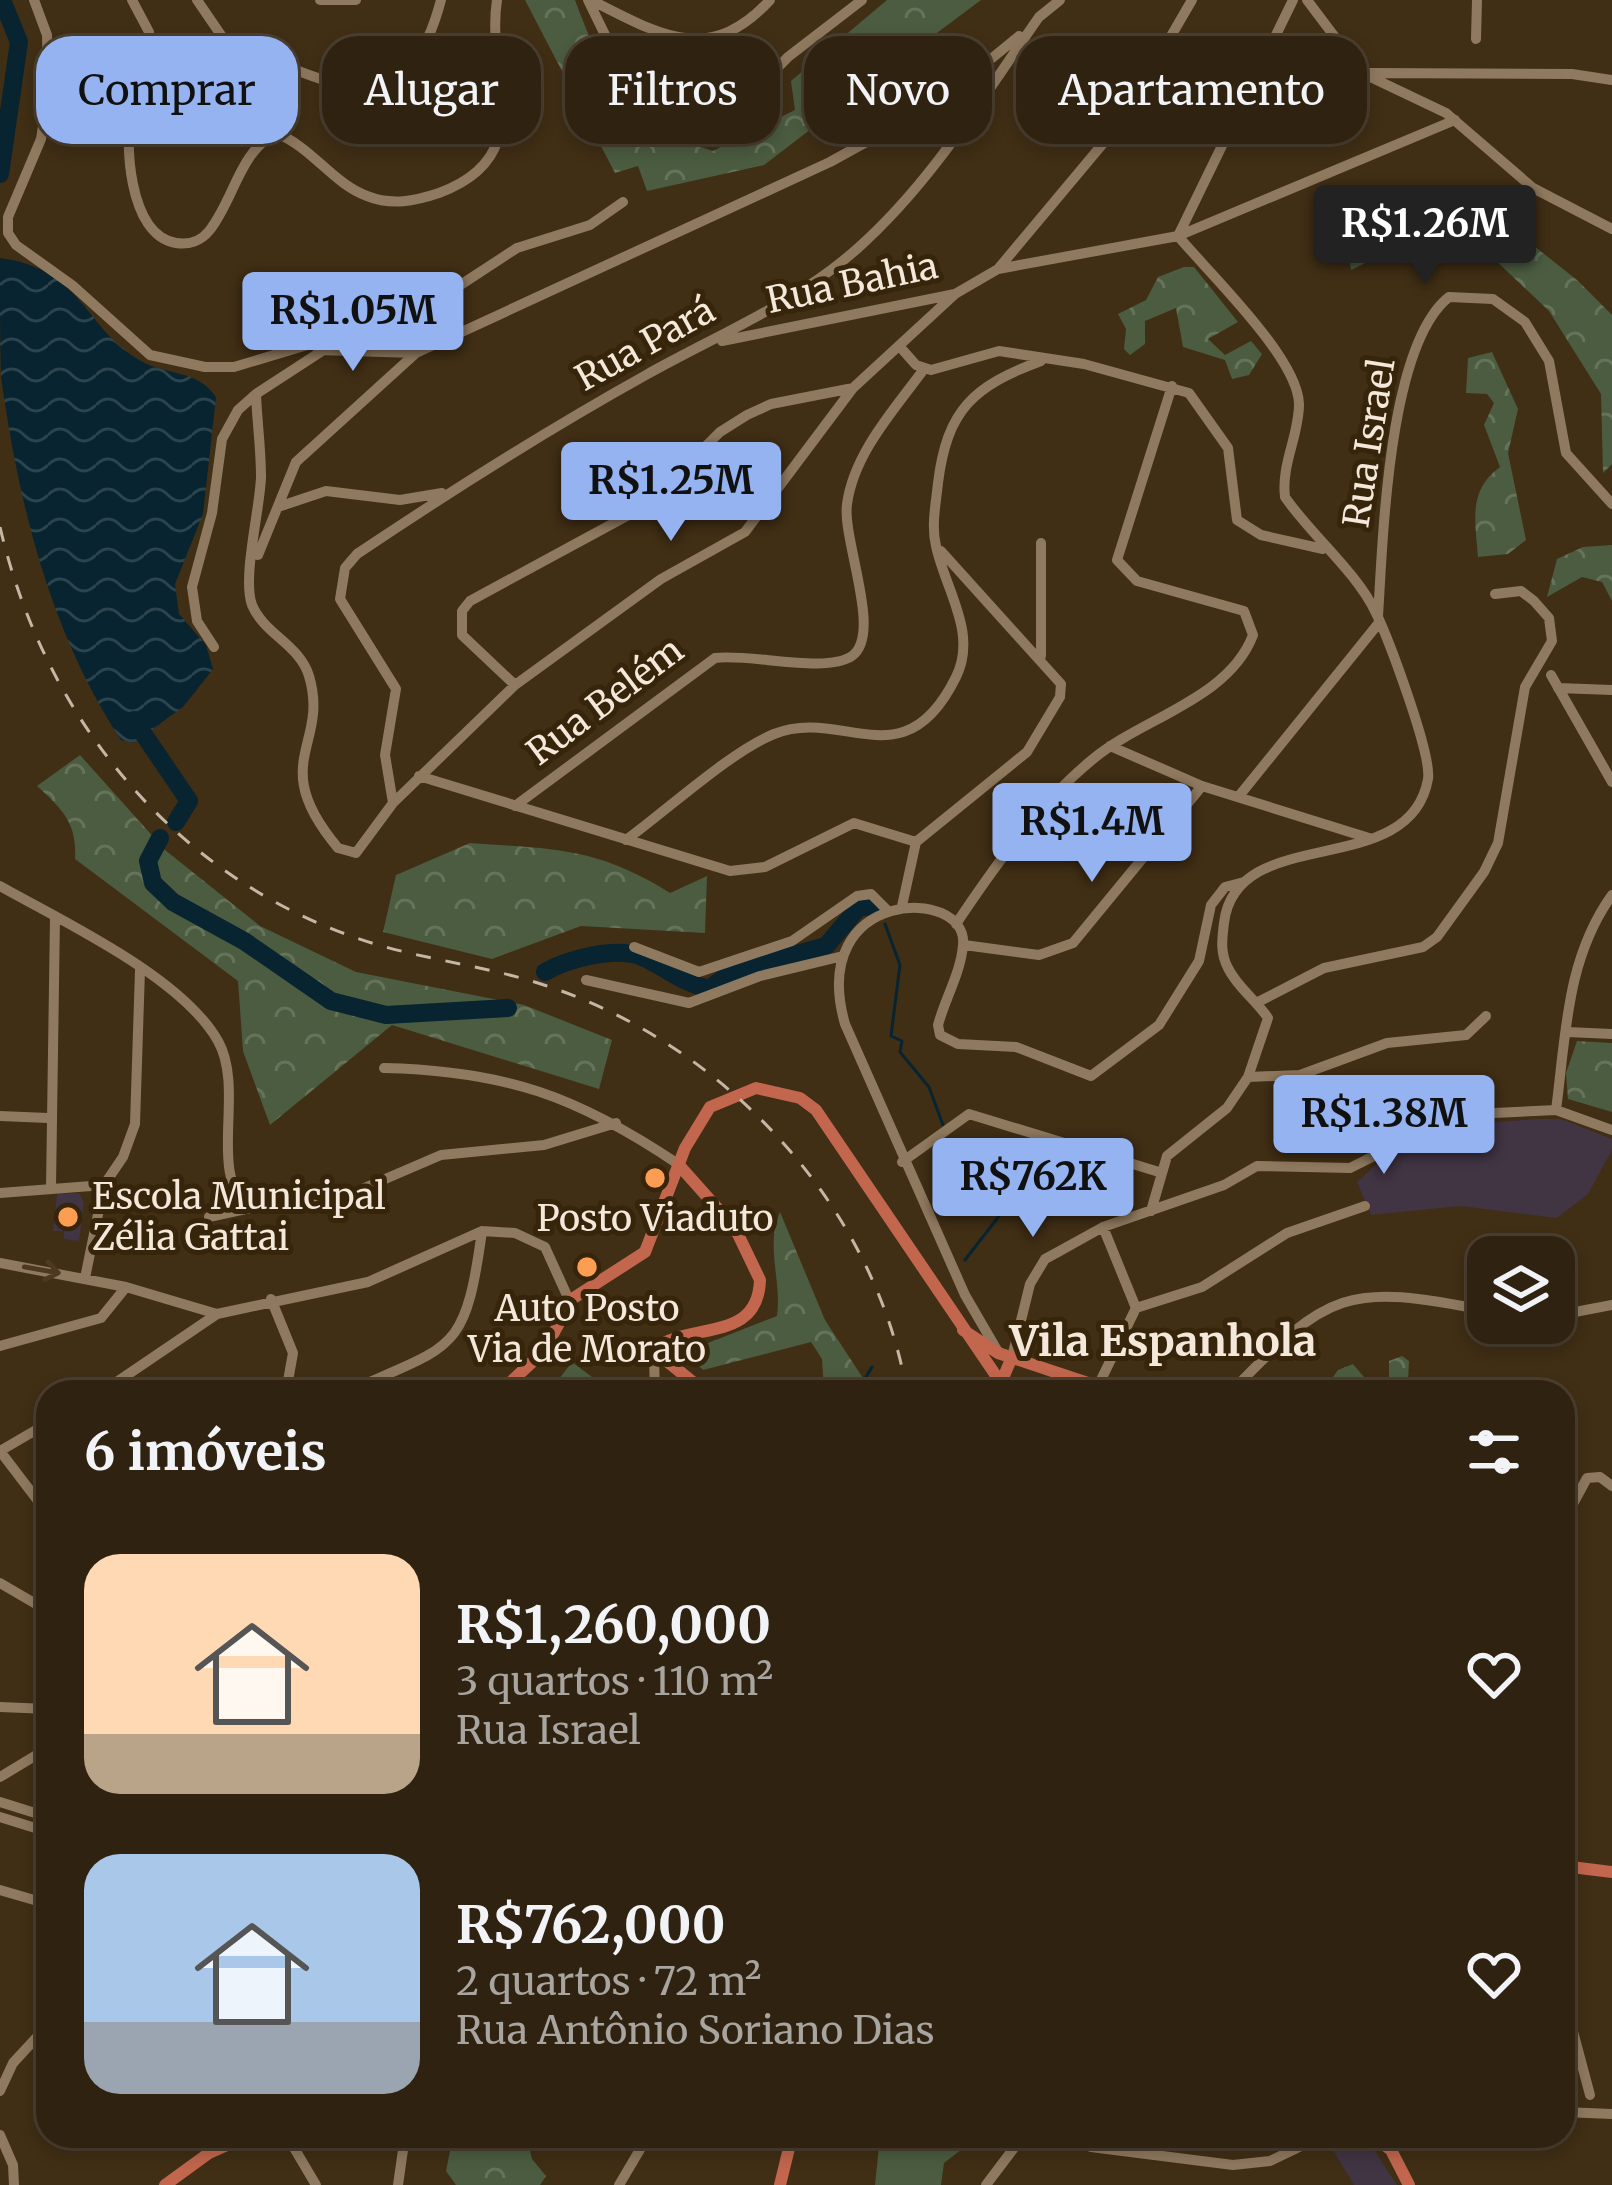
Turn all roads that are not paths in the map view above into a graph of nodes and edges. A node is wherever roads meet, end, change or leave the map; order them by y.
1 (34, 0) edge
2 (132, 0) edge
3 (197, 0) edge
4 (320, 0) edge
5 (356, 0) edge
6 (441, 0) edge
7 (496, 0) edge
8 (589, 0) edge
9 (770, 0) edge
10 (862, 0) edge
11 (1060, 0) edge
12 (1192, 0) edge
13 (1293, 0) edge
14 (1307, 0) edge
15 (1477, 0) edge
16 (1039, 17) junction
17 (1334, 36) edge
18 (1476, 39) dead end
19 (1367, 73) edge
20 (1367, 76) edge
21 (1612, 80) edge
22 (1455, 120) junction
23 (623, 202) dead end
24 (1612, 229) edge
25 (1178, 236) junction
26 (998, 269) junction
27 (333, 279) dead end
28 (955, 294) junction
29 (713, 342) junction
30 (294, 346) junction
31 (901, 348) junction
32 (322, 351) junction
33 (416, 353) junction
34 (1041, 361) junction
35 (924, 369) junction
36 (1172, 386) junction
37 (853, 388) junction
38 (256, 394) junction
39 (452, 491) junction
40 (1612, 504) edge
41 (278, 507) junction
42 (1041, 543) dead end
43 (935, 544) junction
44 (1326, 550) junction
45 (254, 563) junction
46 (1495, 594) dead end
47 (1378, 620) junction
48 (214, 647) dead end
49 (1041, 656) junction
50 (1551, 675) dead end
51 (515, 685) junction
52 (1558, 688) junction
53 (1612, 690) edge
54 (1110, 746) junction
55 (419, 776) junction
56 (1254, 778) junction
57 (1612, 782) edge
58 (1202, 786) junction
59 (1239, 796) junction
60 (393, 803) junction
61 (1264, 804) junction
62 (515, 806) junction
63 (1372, 839) junction
64 (626, 841) junction
65 (916, 842) junction
66 (1244, 882) junction
67 (0, 886) edge
68 (1612, 895) edge
69 (902, 907) junction
70 (887, 910) junction
71 (1606, 913) edge
72 (55, 916) junction
73 (956, 924) junction
74 (964, 944) junction
75 (634, 947) dead end
76 (843, 956) junction
77 (140, 970) junction
78 (586, 980) dead end
79 (1258, 1002) junction
80 (1486, 1016) dead end
81 (1567, 1032) junction
82 (1612, 1034) edge
83 (384, 1068) dead end
84 (1247, 1078) junction
85 (1556, 1110) junction
86 (0, 1116) edge
87 (48, 1118) junction
88 (616, 1123) junction
89 (1612, 1130) edge
90 (902, 1162) junction
91 (678, 1164) junction
92 (1159, 1172) junction
93 (104, 1185) junction
94 (51, 1187) junction
95 (0, 1193) edge
96 (1365, 1206) dead end
97 (250, 1208) junction
98 (1151, 1211) junction
99 (209, 1217) dead end
100 (1103, 1227) junction
101 (482, 1232) junction
102 (0, 1263) edge
103 (85, 1278) junction
104 (126, 1287) junction
105 (271, 1299) junction
106 (570, 1302) junction
107 (1612, 1305) edge
108 (1136, 1308) junction
109 (1467, 1308) edge
110 (1575, 1312) edge
111 (217, 1314) junction
112 (957, 1326) junction
113 (1, 1345) edge
114 (660, 1345) junction
115 (1005, 1355) junction
116 (120, 1380) edge
117 (288, 1380) edge
118 (378, 1380) edge
119 (513, 1380) edge
120 (655, 1380) edge
121 (690, 1380) edge
122 (993, 1380) edge
123 (1000, 1380) edge
124 (1080, 1380) edge
125 (1101, 1380) edge
126 (1243, 1380) edge
127 (36, 1430) edge
128 (0, 1451) edge
129 (1612, 1486) edge
130 (36, 1498) edge
131 (1575, 1499) edge
132 (0, 1583) edge
133 (36, 1605) edge
134 (0, 1707) edge
135 (36, 1708) edge
136 (36, 1756) edge
137 (0, 1778) edge
138 (0, 1802) edge
139 (36, 1813) edge
140 (0, 1817) edge
141 (36, 1828) edge
142 (1575, 1867) edge
143 (1612, 1873) edge
144 (0, 1890) edge
145 (36, 1900) edge
146 (36, 2038) edge
147 (1575, 2038) edge
148 (0, 2091) edge
149 (1590, 2095) junction
150 (1575, 2114) edge
151 (1584, 2115) junction
152 (1608, 2115) edge
153 (0, 2135) edge
154 (220, 2148) edge
155 (294, 2148) edge
156 (403, 2148) edge
157 (641, 2148) edge
158 (789, 2148) edge
159 (1014, 2148) edge
160 (1099, 2148) edge
161 (1297, 2148) edge
162 (1388, 2148) edge
163 (14, 2185) edge
164 (165, 2185) edge
165 (316, 2185) edge
166 (398, 2185) edge
167 (619, 2185) edge
168 (780, 2185) edge
169 (986, 2185) edge
170 (1409, 2185) edge

1 - 30 street
2 - 7 street
3 - 6 street
4 - 5 street
8 - 9 street
8 - 10 street
11 - 16 street, Rua Pará
12 - 26 street, Rua Bahia
13 - 25 street
14 - 17 street
15 - 18 street
16 - 29 street, Rua Pará
16 - 33 street
19 - 21 street
20 - 22 street
22 - 24 street
22 - 25 street, Rua Bahia
23 - 30 street
25 - 26 street, Rua Bahia
25 - 44 street
26 - 28 street, Rua Bahia
27 - 30 street
28 - 29 street, Rua Bahia
28 - 31 street
29 - 39 street, Rua Pará
30 - 32 street
31 - 35 street
31 - 37 street
32 - 33 street
32 - 38 street
33 - 41 street
34 - 35 street
34 - 36 street
34 - 43 street
35 - 62 street, Rua Belém
36 - 44 street
36 - 54 street
37 - 51 street
37 - 51 street
38 - 45 street
38 - 48 street
39 - 41 street
39 - 60 street, Rua Pará
40 - 47 street, Rua Israel
41 - 45 street
42 - 49 street
43 - 49 street
43 - 64 street
44 - 47 street
45 - 60 street
46 - 79 street
47 - 56 street
47 - 63 street
49 - 65 street
50 - 52 street
51 - 55 street
52 - 53 street
52 - 57 street
54 - 58 street
54 - 73 street
55 - 60 street
55 - 62 street
56 - 59 street
56 - 61 street
58 - 59 street
58 - 74 street
59 - 61 street
61 - 63 street
62 - 64 street
63 - 66 street
64 - 65 street
65 - 69 street
66 - 74 street
66 - 79 street
67 - 72 street
68 - 71 street
69 - 70 street
69 - 73 street
70 - 75 street
70 - 76 street
71 - 81 street
72 - 77 street
72 - 87 street
73 - 74 street
76 - 78 street
76 - 90 street
77 - 93 street
77 - 97 street
79 - 84 street
80 - 84 street
81 - 82 street
81 - 85 street
83 - 88 street
84 - 92 street
85 - 89 street
85 - 98 street
86 - 87 street
87 - 94 street
88 - 91 street
88 - 97 street
90 - 92 street
90 - 115 street
91 - 106 main road
91 - 112 main road
91 - 114 main road
92 - 98 street
93 - 94 street
93 - 103 street
94 - 95 street
96 - 108 street
97 - 99 street
98 - 100 street
100 - 108 street
100 - 115 street
101 - 105 street
101 - 106 street
101 - 118 street
102 -> 103 street
103 - 104 street
104 - 111 street
104 - 113 street
105 - 111 street
105 - 117 street
106 - 119 main road
107 - 110 street
108 - 125 street
109 - 126 street
111 - 116 street
112 - 115 main road
112 - 122 main road
114 - 120 street
114 - 121 main road
115 - 123 main road
115 - 124 main road
127 - 128 street
128 - 130 street
129 - 131 street
132 - 133 street
134 - 135 street
136 - 137 street
138 - 139 street
140 - 141 street
142 - 143 main road
144 - 145 street
146 - 148 street
147 - 149 street
149 - 151 street
149 - 152 street
150 - 151 street
151 - 152 street
153 - 163 street
154 - 164 main road
155 - 165 street
156 - 166 street
157 - 167 street
158 - 168 main road
159 - 169 street
160 - 161 street
162 - 170 main road

